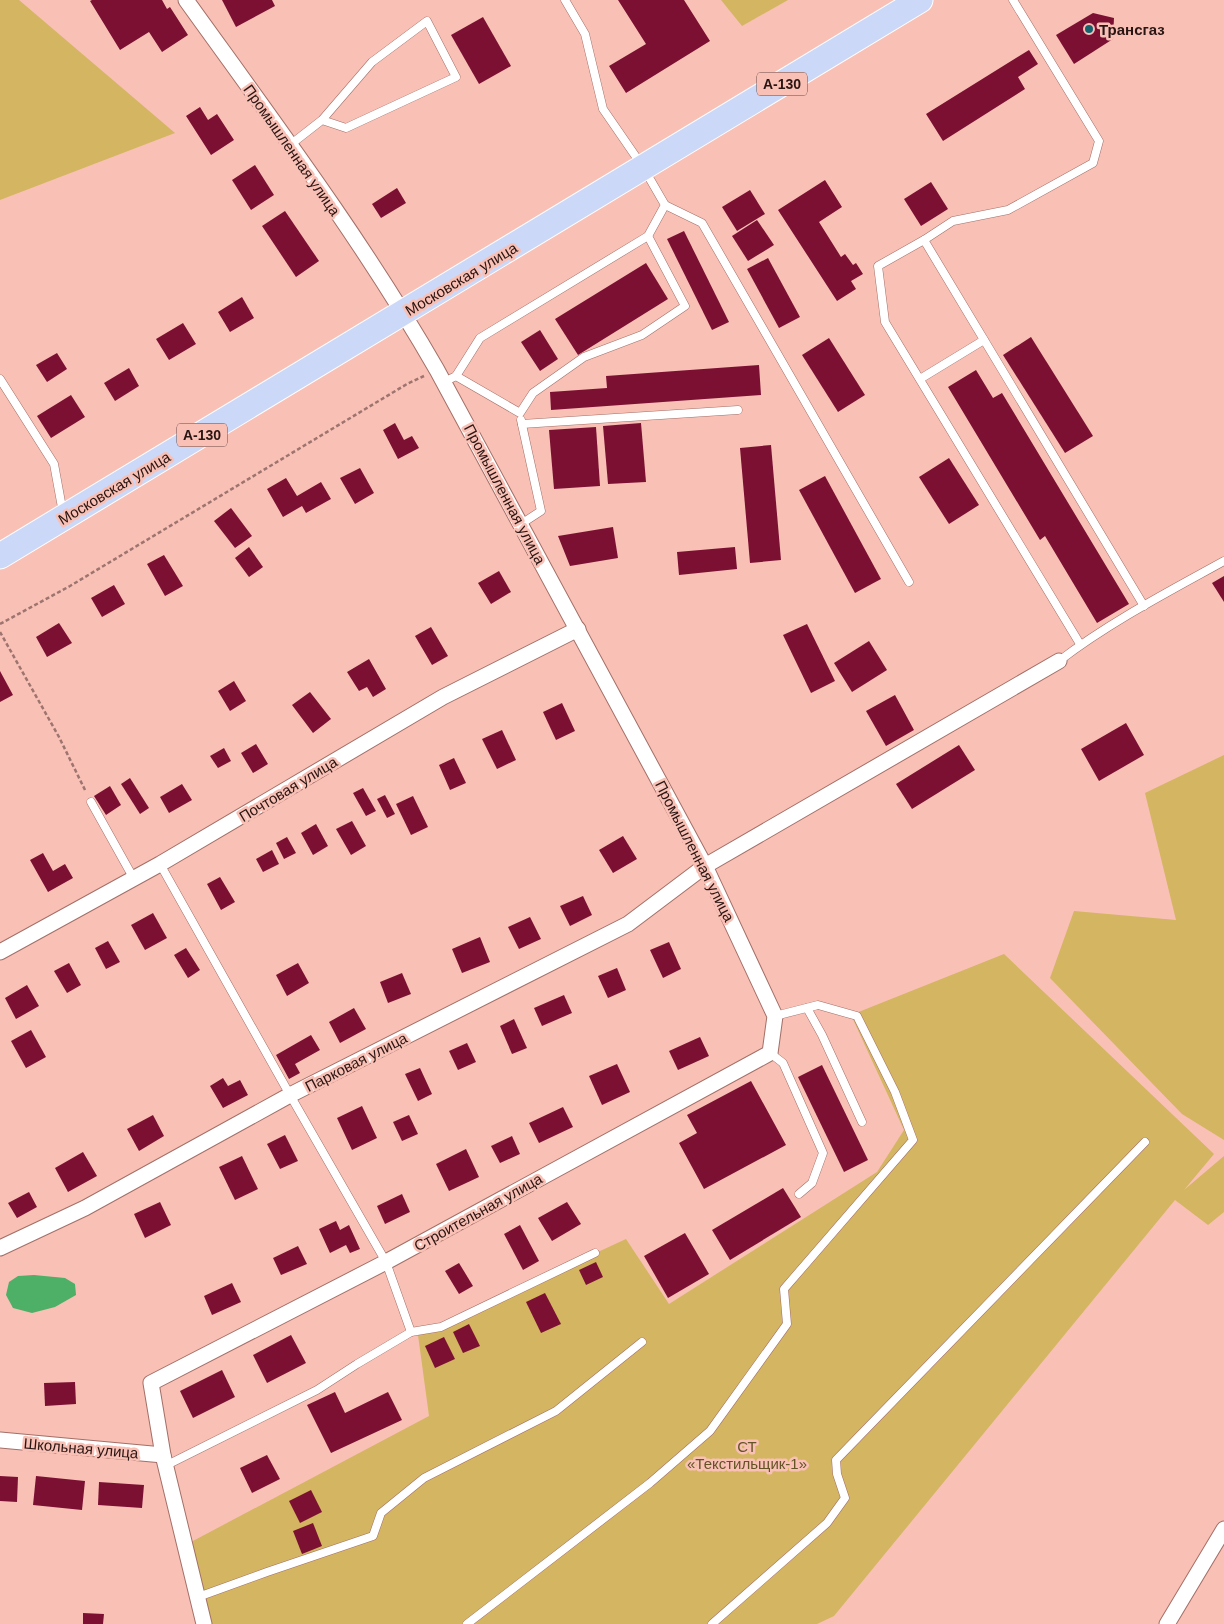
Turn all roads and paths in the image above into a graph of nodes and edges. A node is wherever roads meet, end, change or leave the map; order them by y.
1 (186, 0) edge
2 (565, 0) edge
3 (920, 0) edge
4 (1013, 0) edge
5 (322, 120) junction
6 (290, 145) junction
7 (643, 168) junction
8 (665, 205) junction
9 (648, 236) junction
10 (924, 240) junction
11 (405, 313) junction
12 (984, 340) junction
13 (446, 376) junction
14 (0, 379) edge
15 (920, 379) junction
16 (738, 410) dead end
17 (520, 413) junction
18 (522, 424) junction
19 (64, 517) junction
20 (521, 524) junction
21 (0, 556) edge
22 (1224, 561) edge
23 (909, 582) dead end
24 (1144, 606) junction
25 (0, 624) edge
26 (578, 629) junction
27 (0, 632) edge
28 (1080, 644) junction
29 (1059, 661) joint
30 (91, 802) joint
31 (160, 864) junction
32 (705, 866) junction
33 (134, 879) junction
34 (0, 952) edge
35 (807, 1008) junction
36 (775, 1016) junction
37 (770, 1053) junction
38 (290, 1095) junction
39 (862, 1122) dead end
40 (1145, 1142) dead end
41 (799, 1194) dead end
42 (0, 1248) edge
43 (595, 1253) dead end
44 (386, 1262) junction
45 (411, 1332) junction
46 (642, 1342) dead end
47 (0, 1440) edge
48 (164, 1460) junction
49 (1224, 1529) edge
50 (198, 1597) junction
51 (204, 1624) edge
52 (467, 1624) edge
53 (712, 1624) edge
54 (1167, 1624) edge

1 - 6 street, Промышленная улица
2 - 7 lane
3 - 7 highway, Московская улица / А-130
4 - 10 lane
5 - 5 lane
5 - 6 lane
6 - 11 street, Промышленная улица
7 - 8 lane
7 - 11 highway, Московская улица / А-130
8 - 9 lane
8 - 23 lane
9 - 13 lane
9 - 17 lane
10 - 12 lane
10 - 15 lane
11 - 13 street, Промышленная улица
11 - 19 highway, Московская улица / А-130
12 - 15 lane
12 - 24 lane
13 - 17 lane
13 - 20 street, Промышленная улица
13 - 25 path
14 - 19 lane
15 - 28 lane
16 - 18 lane
17 - 18 lane
18 - 20 lane
19 - 21 highway, Московская улица / А-130
20 - 26 street, Промышленная улица
22 - 24 lane
24 - 28 lane
26 - 31 street, Почтовая улица
26 - 32 street, Промышленная улица
27 - 30 path
28 - 29 lane
29 - 32 street, Парковая улица
30 - 33 lane
31 - 33 street, Почтовая улица
31 - 38 lane
32 - 36 street, Промышленная улица
32 - 38 street, Парковая улица
33 - 34 street, Почтовая улица
35 - 36 lane
35 - 39 lane
35 - 52 lane
36 - 37 street
37 - 41 lane
37 - 44 street, Строительная улица
38 - 42 street, Парковая улица
38 - 44 lane
40 - 53 lane
43 - 45 lane
44 - 45 lane
44 - 48 street, Строительная улица
45 - 48 lane
46 - 50 lane
47 - 48 street, Школьная улица
48 - 50 street
49 - 54 street
50 - 51 street

